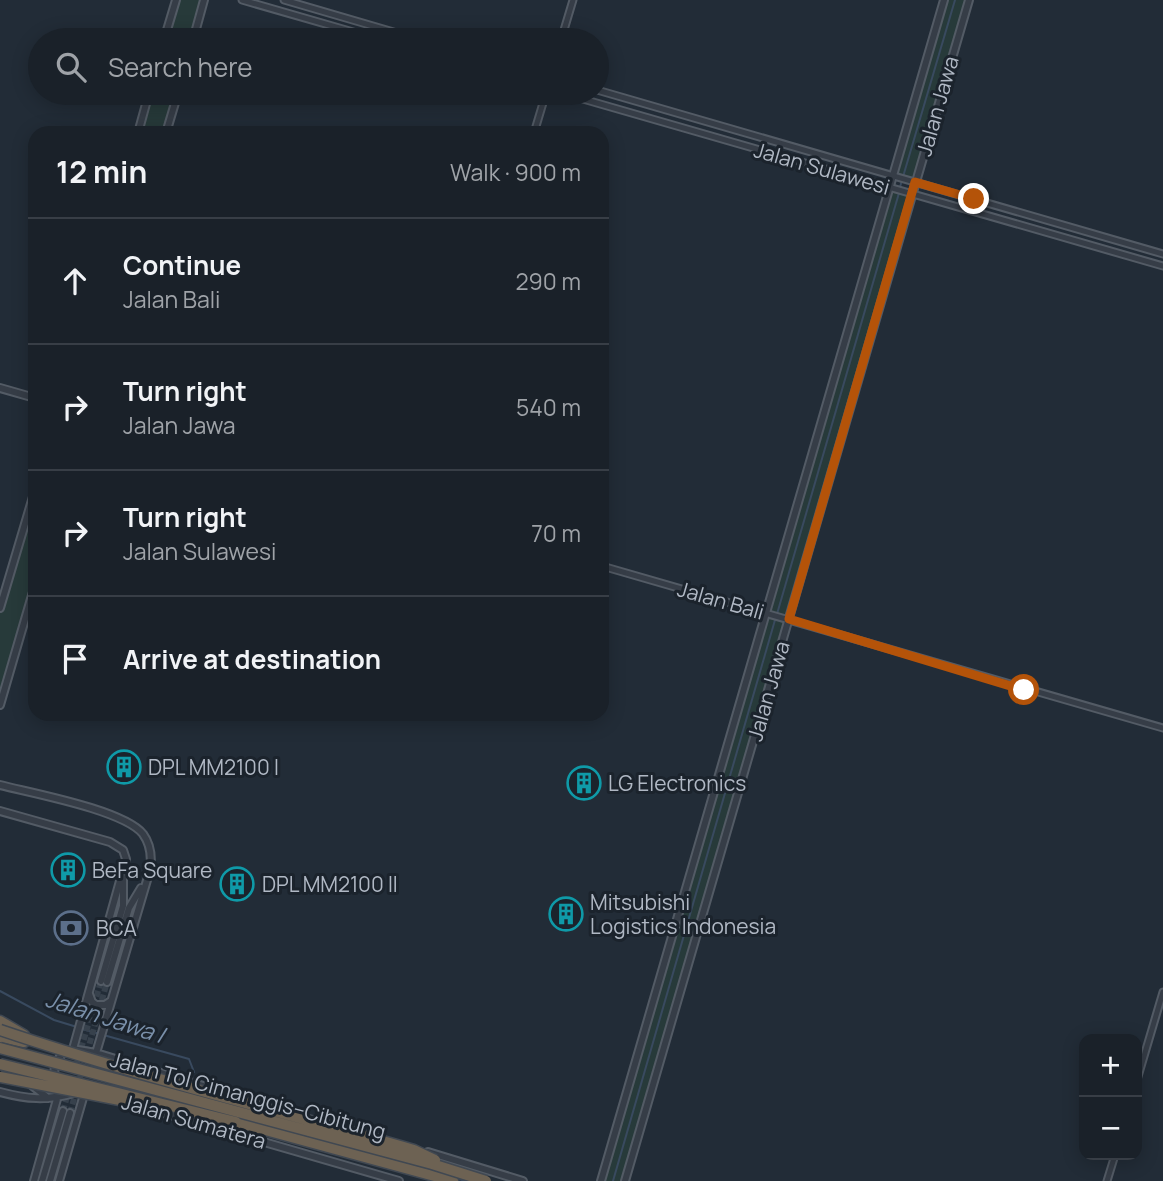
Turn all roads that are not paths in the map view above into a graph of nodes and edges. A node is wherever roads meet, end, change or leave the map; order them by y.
1 (176, 0) edge
2 (204, 0) edge
3 (242, 0) edge
4 (284, 0) edge
5 (573, 0) edge
6 (944, 0) edge
7 (969, 0) edge
8 (168, 28) edge
9 (196, 28) edge
10 (339, 28) edge
11 (380, 28) edge
12 (565, 28) edge
13 (609, 93) edge
14 (146, 105) edge
15 (174, 105) edge
16 (542, 105) edge
17 (603, 105) edge
18 (140, 126) edge
19 (168, 126) edge
20 (536, 126) edge
21 (894, 175) junction
22 (913, 181) junction
23 (890, 188) junction
24 (909, 193) junction
25 (1163, 254) edge
26 (1163, 266) edge
27 (0, 388) edge
28 (28, 396) edge
29 (28, 512) edge
30 (25, 522) junction
31 (28, 523) edge
32 (609, 568) edge
33 (0, 608) edge
34 (28, 609) edge
35 (768, 614) junction
36 (786, 618) junction
37 (0, 705) edge
38 (1163, 729) edge
39 (0, 785) edge
40 (0, 811) edge
41 (123, 870) junction
42 (147, 877) junction
43 (89, 988) junction
44 (1163, 992) edge
45 (114, 996) junction
46 (0, 1021) edge
47 (0, 1034) edge
48 (24, 1042) joint
49 (0, 1048) edge
50 (65, 1051) junction
51 (96, 1053) junction
52 (0, 1062) edge
53 (1142, 1063) edge
54 (0, 1077) edge
55 (59, 1081) junction
56 (85, 1089) junction
57 (0, 1092) edge
58 (53, 1099) junction
59 (236, 1122) junction
60 (1113, 1160) edge
61 (483, 1180) edge
62 (34, 1181) edge
63 (42, 1181) edge
64 (50, 1181) edge
65 (59, 1181) edge
66 (399, 1181) edge
67 (453, 1181) edge
68 (523, 1181) edge
69 (601, 1181) edge
70 (625, 1181) edge
71 (1107, 1181) edge

1 - 8 street
2 - 9 street
3 - 10 street
4 - 11 street
5 - 12 street
6 - 21 street, Jalan Jawa
7 - 22 street, Jalan Jawa
13 - 21 street, Jalan Sulawesi
14 - 18 street
15 - 19 street
16 - 20 street
17 - 23 street, Jalan Sulawesi
21 - 22 street, Jalan Sulawesi
21 - 23 street, Jalan Jawa
22 - 24 street, Jalan Jawa
22 - 25 street, Jalan Sulawesi
23 - 24 street, Jalan Sulawesi
23 - 35 street, Jalan Jawa
24 - 26 street, Jalan Sulawesi
24 - 36 street, Jalan Jawa
27 - 28 street
29 - 30 street
30 - 31 street
30 - 33 street
32 - 35 street, Jalan Bali
34 - 37 street
35 - 36 street, Jalan Bali
35 - 69 street, Jalan Jawa
36 - 38 street, Jalan Bali
36 - 70 street, Jalan Jawa
39 - 42 street
40 - 41 street
41 - 42 street
41 - 43 street
42 - 45 street
43 - 45 street
43 - 50 street
44 - 53 street
45 - 51 street
46 - 50 highway
47 - 48 highway
47 - 50 highway, bridge
48 - 50 street, Jalan Sumatera
49 - 61 highway, Jalan Tol Cimanggis–Cibitung, bridge
50 - 51 street, Jalan Sumatera
50 - 55 street
50 - 61 highway, bridge
51 - 68 street, Jalan Sumatera
52 - 58 street
52 - 59 highway, bridge
54 - 59 highway, bridge
55 - 56 street, Jalan Sumatera
55 - 58 street
56 - 58 street
56 - 65 street
56 - 66 street, Jalan Sumatera
57 - 58 street
58 - 62 street
59 - 67 highway, Jalan Tol Cimanggis–Cibitung
60 - 71 street
63 - 64 street

